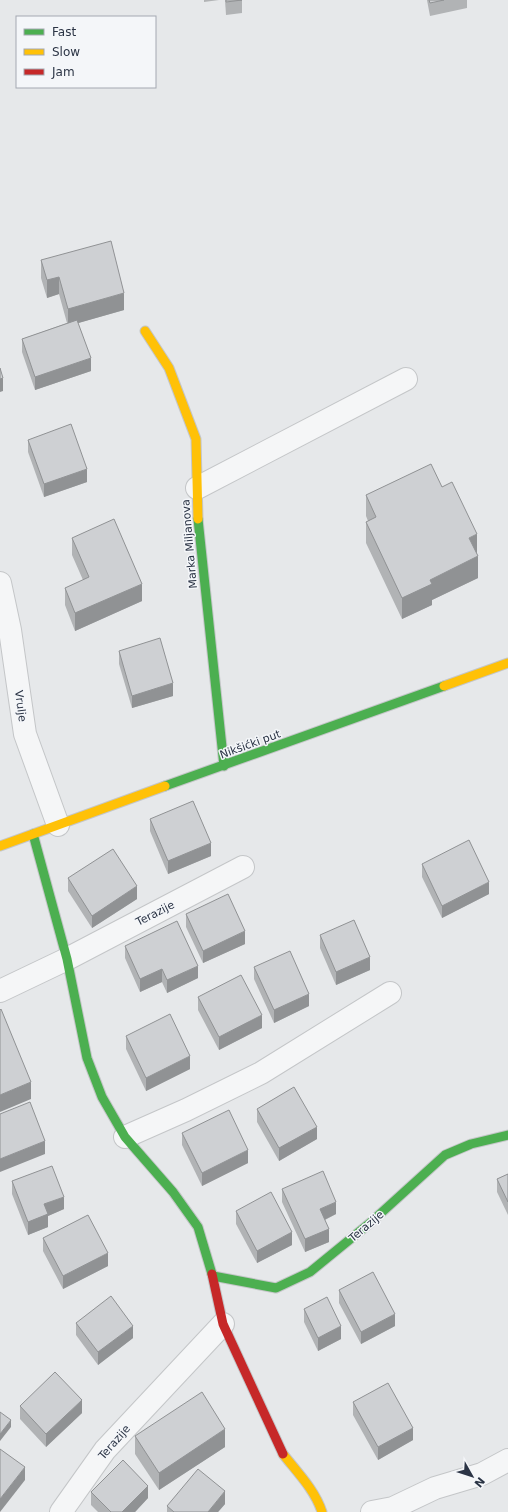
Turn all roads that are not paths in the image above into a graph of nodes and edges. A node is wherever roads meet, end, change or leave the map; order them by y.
1 (145, 331) dead end
2 (406, 379) dead end
3 (197, 488) junction
4 (0, 583) edge
5 (508, 664) edge
6 (224, 766) junction
7 (58, 825) junction
8 (33, 834) junction
9 (0, 846) edge
10 (243, 867) dead end
11 (67, 959) junction
12 (0, 991) edge
13 (390, 993) dead end
14 (508, 1134) edge
15 (125, 1137) junction
16 (214, 1276) junction
17 (223, 1324) junction
18 (508, 1460) edge
19 (61, 1512) edge
20 (322, 1512) edge
21 (372, 1512) edge

1 - 3 street, Marka Miljanova
2 - 3 street
3 - 6 street, Marka Miljanova
4 - 7 street, Vrulje
5 - 6 street, Nikšićki put
6 - 7 street, Nikšićki put
7 - 8 street, Nikšićki put
8 - 9 street, Nikšićki put
8 - 11 street
10 - 11 street, Terazije
11 - 12 street, Terazije
11 - 15 street
13 - 15 street
14 - 16 street, Terazije
15 - 16 street
16 - 17 street
17 - 19 street, Terazije
17 - 20 street
18 - 21 street

